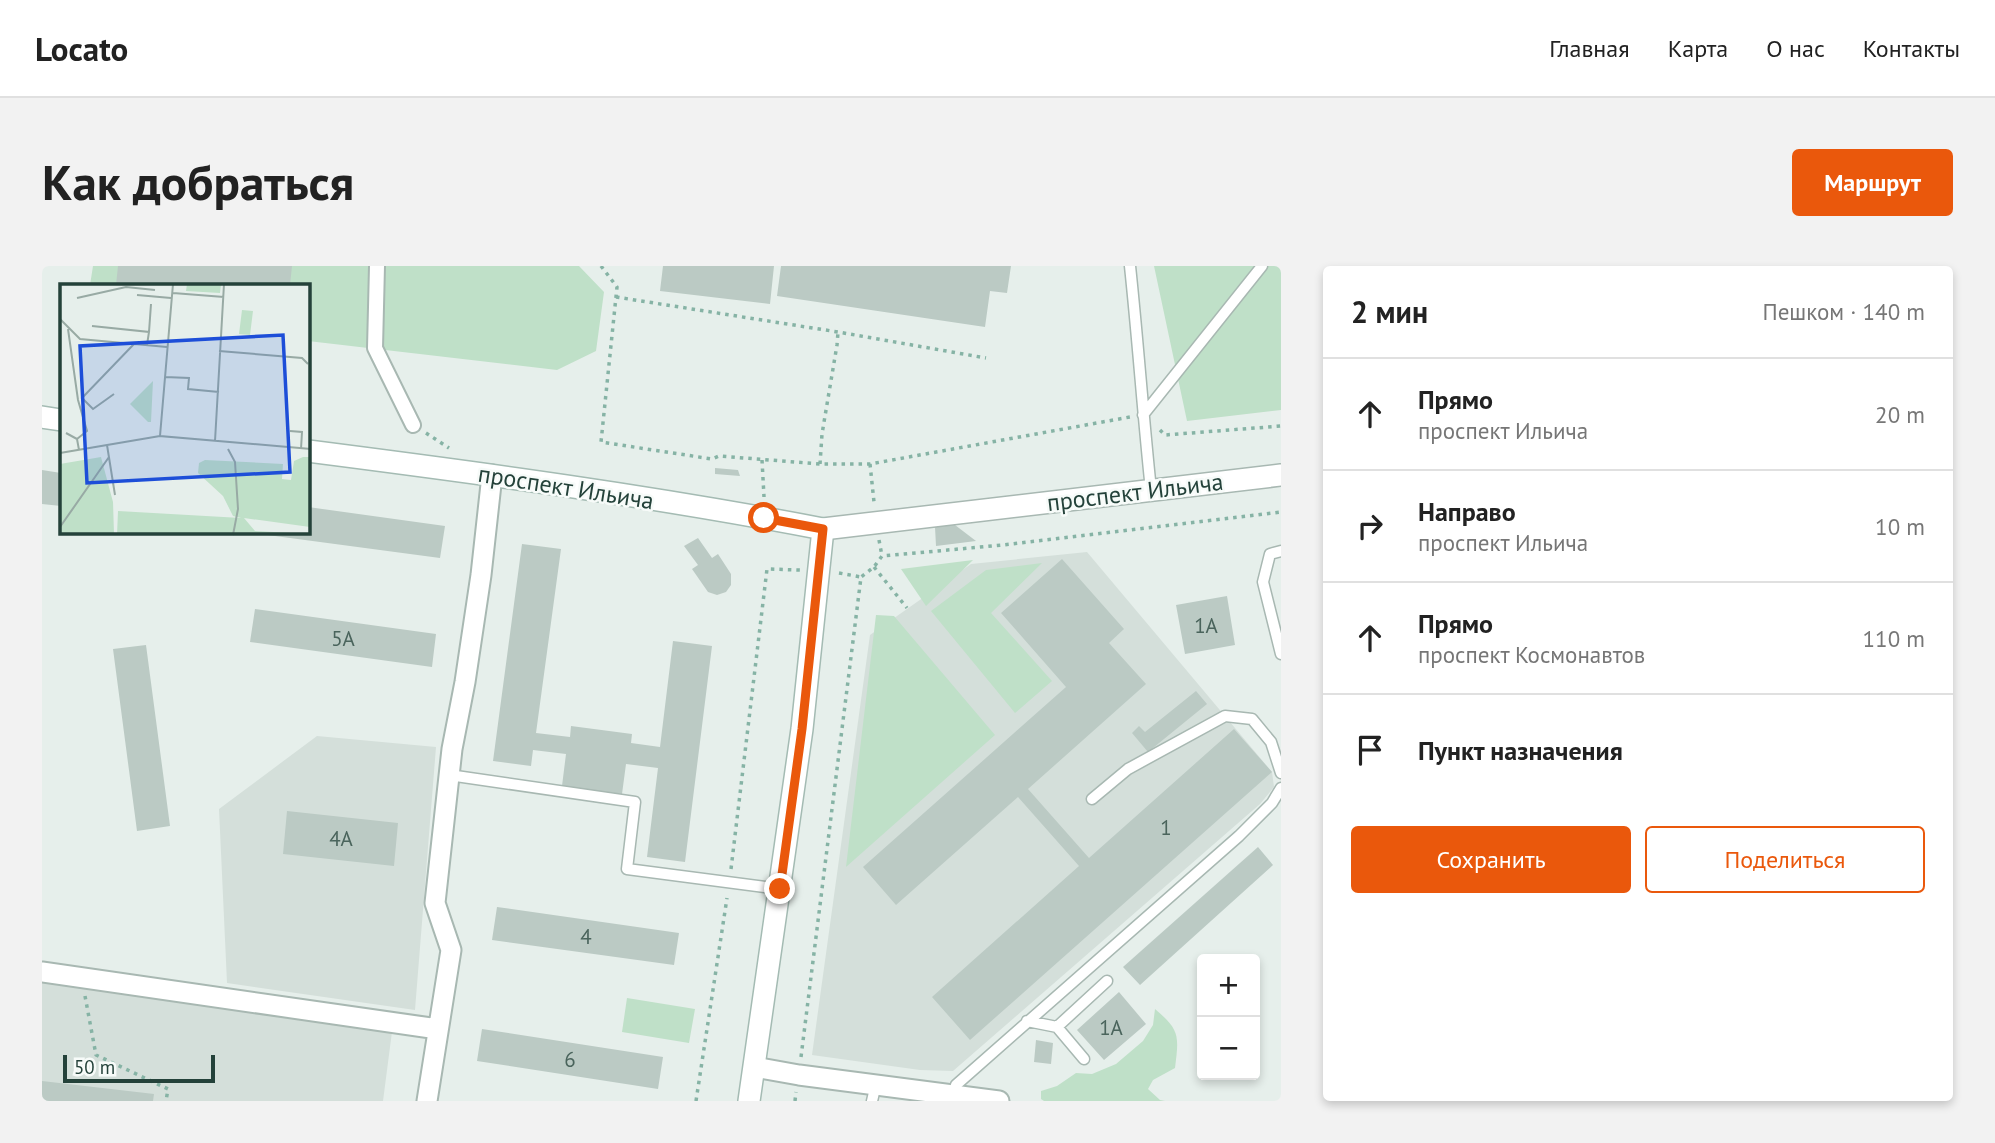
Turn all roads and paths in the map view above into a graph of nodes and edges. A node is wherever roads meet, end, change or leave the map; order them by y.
1 (377, 266) edge
2 (601, 266) edge
3 (1130, 266) edge
4 (1262, 266) edge
5 (616, 297) junction
6 (838, 332) junction
7 (986, 358) dead end
8 (1143, 415) junction
9 (42, 417) edge
10 (60, 420) edge
11 (413, 425) dead end
12 (1281, 426) edge
13 (310, 451) edge
14 (820, 464) junction
15 (492, 475) junction
16 (1281, 475) edge
17 (1151, 491) junction
18 (1281, 512) edge
19 (823, 529) junction
20 (1281, 551) edge
21 (874, 567) junction
22 (820, 570) junction
23 (907, 608) dead end
24 (1281, 654) edge
25 (1281, 773) edge
26 (449, 775) junction
27 (1281, 788) edge
28 (1092, 799) dead end
29 (729, 882) junction
30 (780, 889) junction
31 (42, 972) edge
32 (82, 978) junction
33 (1107, 981) dead end
34 (1027, 1021) junction
35 (1057, 1027) junction
36 (438, 1029) junction
37 (1084, 1059) dead end
38 (754, 1067) junction
39 (953, 1071) dead end
40 (799, 1075) junction
41 (955, 1090) junction
42 (874, 1093) edge
43 (166, 1101) edge
44 (427, 1101) edge
45 (696, 1101) edge
46 (749, 1101) edge
47 (795, 1101) edge
48 (999, 1101) edge

1 - 11 street
2 - 5 path
3 - 8 lane
4 - 8 lane
5 - 6 path
5 - 14 path
6 - 7 path
6 - 14 path
8 - 12 path
8 - 14 path
8 - 17 lane
9 - 10 main road
13 - 15 main road, проспект Ильича
15 - 19 main road, проспект Ильича
15 - 26 street
16 - 17 main road, проспект Ильича
17 - 19 main road, проспект Ильича
18 - 21 path
19 - 22 main road
20 - 24 lane
21 - 23 path
21 - 40 path
22 - 29 path
22 - 30 main road
25 - 28 lane
26 - 29 lane
26 - 36 street
27 - 34 lane
29 - 30 lane
29 - 45 path
30 - 38 main road
31 - 32 street
32 - 36 street
32 - 43 path
33 - 35 lane
34 - 35 lane
34 - 41 lane
35 - 37 lane
36 - 44 street
38 - 40 street
38 - 46 main road
39 - 41 lane
40 - 42 street
40 - 47 path
41 - 42 street
41 - 48 street

